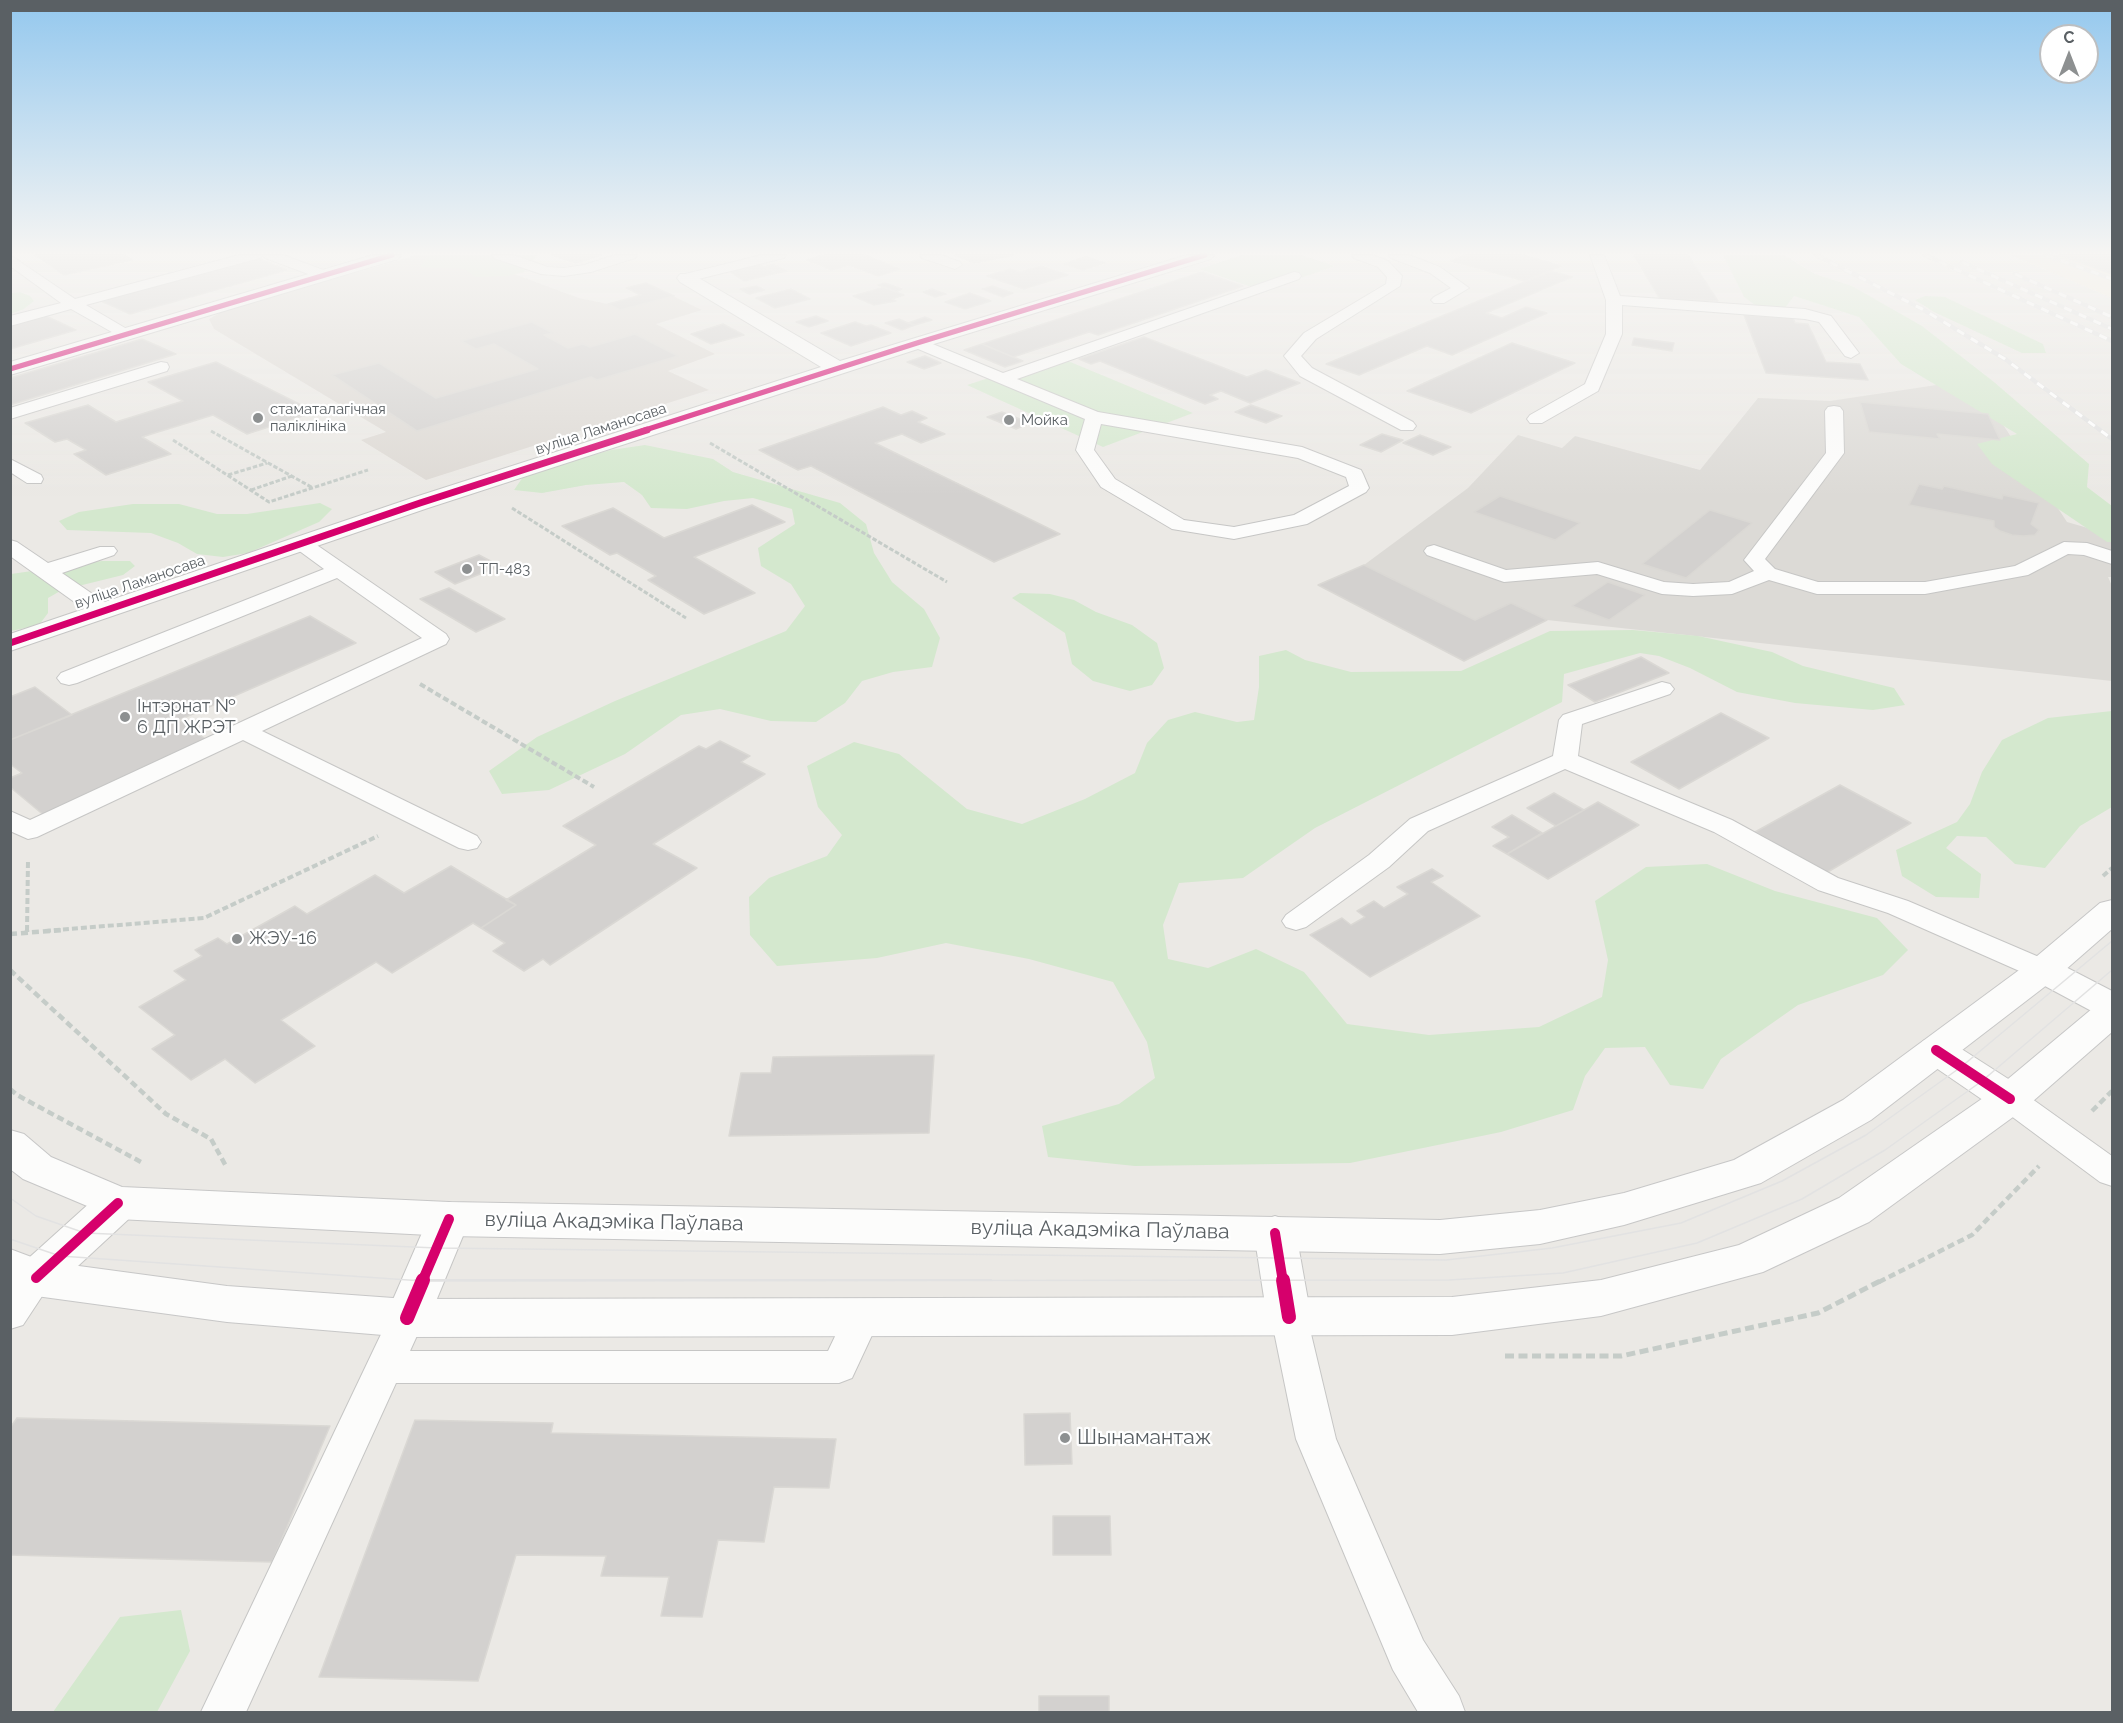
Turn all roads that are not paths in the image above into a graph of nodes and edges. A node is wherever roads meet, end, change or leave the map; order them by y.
1 (125, 335) edge
2 (783, 335) edge
3 (942, 335) edge
4 (1125, 335) edge
5 (1311, 335) edge
6 (1613, 335) edge
7 (1838, 335) edge
8 (917, 343) junction
9 (1851, 353) dead end
10 (160, 367) dead end
11 (10, 369) edge
12 (839, 369) junction
13 (1001, 379) junction
14 (1834, 411) dead end
15 (10, 414) edge
16 (1094, 417) junction
17 (1536, 419) dead end
18 (1407, 426) dead end
19 (10, 465) edge
20 (34, 478) dead end
21 (301, 543) junction
22 (1434, 550) dead end
23 (107, 551) dead end
24 (15, 553) edge
25 (2112, 558) edge
26 (339, 570) junction
27 (46, 571) junction
28 (1767, 573) junction
29 (102, 611) junction
30 (10, 643) edge
31 (69, 678) dead end
32 (1662, 689) dead end
33 (244, 731) junction
34 (1564, 760) junction
35 (19, 825) edge
36 (468, 842) dead end
37 (2103, 897) edge
38 (1296, 921) dead end
39 (2043, 970) junction
40 (2112, 1006) edge
41 (2112, 1012) edge
42 (1936, 1050) junction
43 (2010, 1099) junction
44 (10, 1145) edge
45 (2112, 1173) edge
46 (117, 1203) junction
47 (449, 1219) junction
48 (1275, 1233) junction
49 (23, 1272) edge
50 (10, 1314) edge
51 (862, 1317) junction
52 (1289, 1317) junction
53 (408, 1318) junction
54 (385, 1366) junction
55 (224, 1713) edge
56 (1443, 1713) edge

1 - 11 main road
2 - 12 main road
3 - 8 main road, вуліца Ламаносава
4 - 13 lane
5 - 18 lane
6 - 17 lane
7 - 9 lane
8 - 12 main road, вуліца Ламаносава
8 - 13 lane
10 - 15 lane
12 - 21 main road, вуліца Ламаносава
13 - 16 lane
14 - 28 lane
16 - 16 lane
19 - 20 lane
21 - 26 lane
21 - 29 main road, вуліца Ламаносава
22 - 28 lane
23 - 27 lane
24 - 27 lane
25 - 28 lane
26 - 31 lane
26 - 33 lane
27 - 29 lane
29 - 30 main road, вуліца Ламаносава
32 - 34 lane
33 - 35 lane
33 - 36 lane
34 - 38 lane
34 - 39 lane
37 - 39 main road, вуліца Акадэміка Паўлава
39 - 40 main road
39 - 42 main road, вуліца Акадэміка Паўлава
41 - 43 main road
42 - 43 main road
42 - 48 main road, вуліца Акадэміка Паўлава
43 - 45 lane
43 - 52 main road
44 - 46 main road, вуліца Акадэміка Паўлава
46 - 47 main road, вуліца Акадэміка Паўлава
46 - 49 main road
47 - 48 main road, вуліца Акадэміка Паўлава
47 - 53 main road
48 - 52 main road
49 - 50 lane
49 - 53 main road
51 - 52 main road
51 - 53 main road
51 - 54 lane
52 - 56 lane
53 - 54 lane
54 - 55 lane

